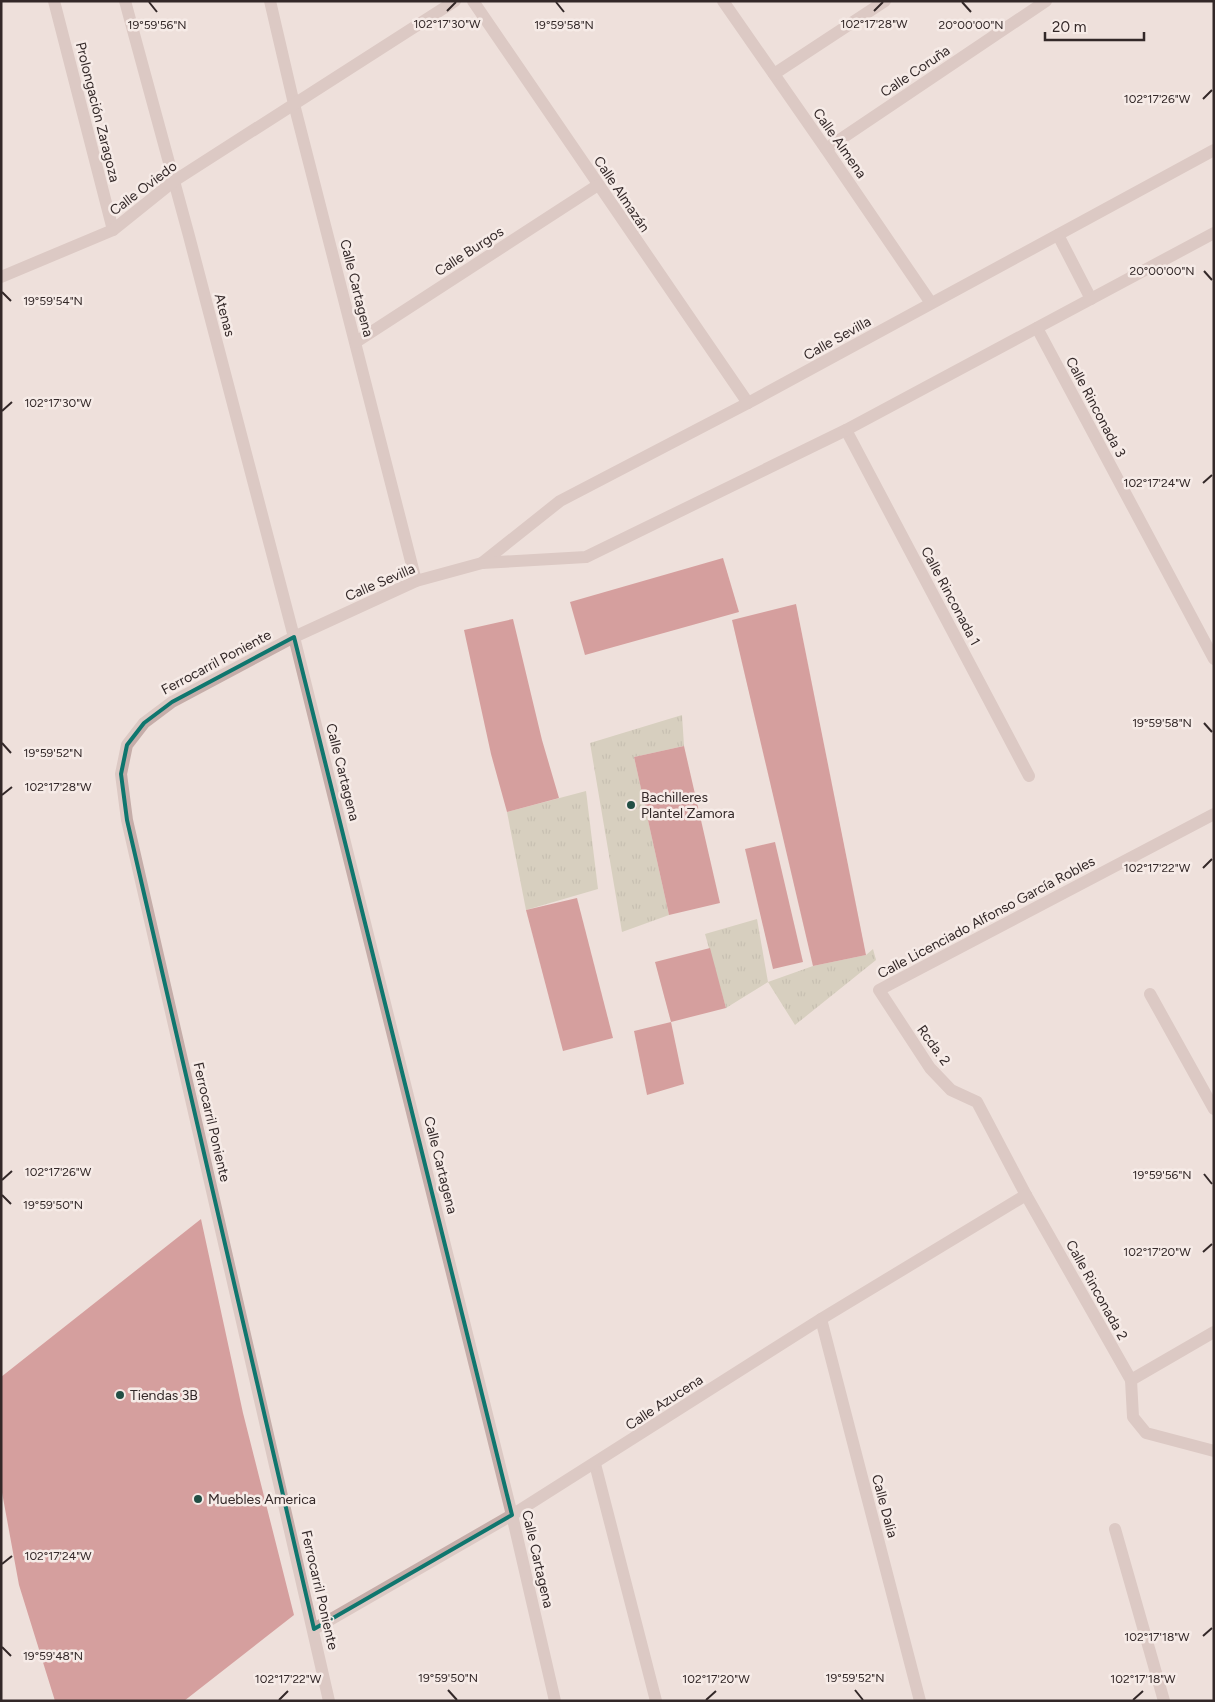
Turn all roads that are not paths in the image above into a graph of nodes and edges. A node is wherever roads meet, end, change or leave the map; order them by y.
1 (54, 1) edge
2 (125, 1) edge
3 (270, 1) edge
4 (455, 1) edge
5 (473, 1) edge
6 (723, 1) edge
7 (885, 1) edge
8 (1046, 1) edge
9 (774, 74) junction
10 (294, 104) junction
11 (826, 149) junction
12 (1214, 150) edge
13 (174, 181) junction
14 (598, 185) junction
15 (113, 230) junction
16 (1214, 233) edge
17 (1058, 235) junction
18 (1, 278) edge
19 (1091, 299) junction
20 (931, 303) junction
21 (1037, 328) junction
22 (356, 342) junction
23 (748, 403) junction
24 (846, 430) junction
25 (482, 564) junction
26 (416, 581) junction
27 (294, 638) junction
28 (1214, 659) edge
29 (1029, 776) dead end
30 (1214, 814) edge
31 (879, 990) joint
32 (1150, 994) dead end
33 (978, 1102) joint
34 (1214, 1109) edge
35 (1026, 1195) junction
36 (821, 1319) junction
37 (1214, 1332) edge
38 (1131, 1380) junction
39 (1214, 1452) edge
40 (596, 1464) junction
41 (512, 1515) junction
42 (1115, 1529) dead end
43 (314, 1629) junction
44 (330, 1701) edge
45 (555, 1701) edge
46 (656, 1701) edge
47 (920, 1701) edge
48 (1164, 1701) edge

1 - 15 street, Prolongación Zaragoza
2 - 13 street, Atenas
3 - 10 street, Calle Cartagena
4 - 10 street, Calle Oviedo
5 - 14 street, Calle Almazán
6 - 9 street, Calle Almena
7 - 9 street
8 - 11 street, Calle Coruña
9 - 11 street, Calle Almena
10 - 13 street, Calle Oviedo
10 - 22 street, Calle Cartagena
11 - 20 street, Calle Almena
12 - 17 street, Calle Sevilla
13 - 15 street, Calle Oviedo
13 - 27 street, Atenas
14 - 22 street, Calle Burgos
14 - 23 street, Calle Almazán
15 - 18 street, Calle Oviedo
16 - 19 street, Calle Sevilla
17 - 19 street
17 - 20 street, Calle Sevilla
19 - 21 street, Calle Sevilla
20 - 23 street, Calle Sevilla
21 - 24 street, Calle Sevilla
21 - 28 street, Calle Rinconada 3
22 - 26 street, Calle Cartagena
23 - 25 street, Calle Sevilla
24 - 25 street, Calle Sevilla
24 - 29 street, Calle Rinconada 1
25 - 26 street, Calle Sevilla
26 - 27 street, Calle Sevilla
27 - 41 street, Calle Cartagena
27 - 43 street, Ferrocarril Poniente
30 - 31 street, Calle Licenciado Alfonso García Robles
31 - 33 street, Rcda. 2
32 - 34 street
33 - 35 street, Calle Rinconada 2
35 - 36 street, Calle Azucena
35 - 38 street, Calle Rinconada 2
36 - 40 street, Calle Azucena
36 - 47 street, Calle Dalia
37 - 38 street
38 - 39 street, Calle Rinconada 2
40 - 41 street, Calle Azucena
40 - 46 street
41 - 43 street, Calle Azucena
41 - 45 street, Calle Cartagena
42 - 48 street
43 - 44 street, Ferrocarril Poniente

